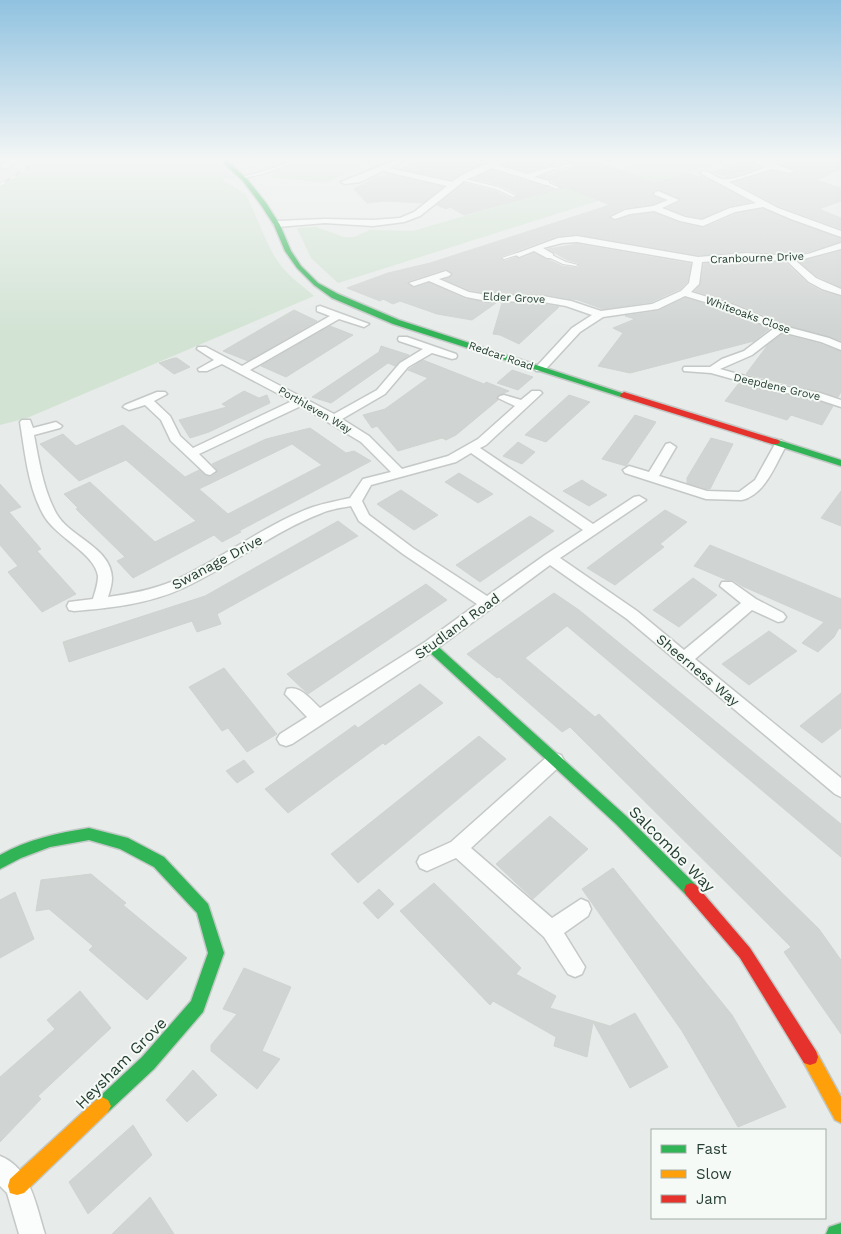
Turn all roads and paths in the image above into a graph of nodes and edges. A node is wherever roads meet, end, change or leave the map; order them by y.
1 (272, 217) edge
2 (410, 217) edge
3 (677, 217) edge
4 (718, 217) edge
5 (793, 217) edge
6 (703, 223) junction
7 (277, 224) junction
8 (717, 229) dead end
9 (841, 234) edge
10 (841, 246) edge
11 (536, 248) junction
12 (519, 254) joint
13 (550, 256) joint
14 (504, 258) dead end
15 (790, 259) junction
16 (698, 260) junction
17 (576, 265) dead end
18 (446, 274) dead end
19 (430, 278) junction
20 (414, 283) dead end
21 (841, 292) edge
22 (684, 293) junction
23 (320, 309) dead end
24 (600, 314) junction
25 (338, 315) junction
26 (364, 324) dead end
27 (780, 328) junction
28 (403, 339) dead end
29 (841, 347) edge
30 (202, 349) dead end
31 (430, 349) junction
32 (452, 356) dead end
33 (222, 360) junction
34 (540, 369) junction
35 (688, 369) dead end
36 (203, 370) dead end
37 (242, 370) junction
38 (712, 370) junction
39 (161, 394) dead end
40 (536, 394) dead end
41 (504, 398) dead end
42 (146, 400) junction
43 (302, 401) junction
44 (841, 404) edge
45 (523, 405) junction
46 (129, 407) dead end
47 (334, 419) junction
48 (56, 426) dead end
49 (781, 444) junction
50 (670, 447) dead end
51 (470, 448) junction
52 (192, 452) junction
53 (841, 463) edge
54 (629, 470) dead end
55 (210, 471) dead end
56 (399, 473) junction
57 (652, 477) junction
58 (638, 500) dead end
59 (354, 501) junction
60 (592, 530) junction
61 (550, 558) junction
62 (727, 586) dead end
63 (100, 603) junction
64 (751, 603) junction
65 (488, 604) junction
66 (74, 606) dead end
67 (778, 617) dead end
68 (430, 646) junction
69 (684, 659) junction
70 (293, 694) dead end
71 (320, 718) junction
72 (286, 739) dead end
73 (555, 760) junction
74 (837, 780) edge
75 (458, 848) junction
76 (0, 862) edge
77 (427, 862) dead end
78 (580, 909) dead end
79 (551, 930) junction
80 (575, 967) dead end
81 (841, 1114) edge
82 (0, 1168) edge
83 (17, 1186) junction
84 (841, 1233) edge
85 (32, 1234) edge
86 (836, 1234) edge

1 - 7 street, Redcar Road
2 - 7 street
3 - 6 street
4 - 6 street
5 - 9 street
6 - 8 street
7 - 34 street, Redcar Road
10 - 15 street, Cranbourne Drive
11 - 12 street
11 - 13 street
11 - 16 street
12 - 14 lane
13 - 17 lane
15 - 16 street, Cranbourne Drive
15 - 21 street
16 - 22 street, Cranbourne Drive
18 - 19 street
19 - 20 street
19 - 24 street, Elder Grove
22 - 24 street
22 - 27 street, Whiteoaks Close
23 - 25 street
24 - 34 street
25 - 26 street
25 - 37 street
27 - 29 street, Whiteoaks Close
27 - 38 street, Deepdene Grove
28 - 31 street
30 - 33 street, Porthleven Way
31 - 32 street
31 - 47 street
33 - 36 street
33 - 37 street, Porthleven Way
34 - 49 street, Redcar Road
35 - 38 street, Deepdene Grove
37 - 43 street, Porthleven Way
38 - 44 street, Deepdene Grove
39 - 42 street
40 - 45 street
41 - 45 street
42 - 46 street
42 - 52 street
43 - 47 street, Porthleven Way
43 - 52 street
45 - 51 street
47 - 56 street, Porthleven Way
48 - 63 street
49 - 53 street, Redcar Road
49 - 57 street
50 - 57 street
51 - 56 street
51 - 60 street
52 - 55 street
54 - 57 street
56 - 59 street
58 - 60 street, Studland Road
59 - 63 street, Swanage Drive
59 - 65 street
60 - 61 street, Studland Road
61 - 65 street, Studland Road
61 - 69 street, Sheerness Way
62 - 64 street
63 - 66 street, Swanage Drive
64 - 67 street
64 - 69 street
65 - 68 street, Studland Road
68 - 71 street, Studland Road
68 - 73 street, Salcombe Way
69 - 74 street, Sheerness Way
70 - 71 street
71 - 72 street, Studland Road
73 - 75 street
73 - 81 street, Salcombe Way
75 - 77 street
75 - 79 street
76 - 83 street, Heysham Grove
78 - 79 street
79 - 80 street
82 - 83 street
83 - 85 street
84 - 86 street

